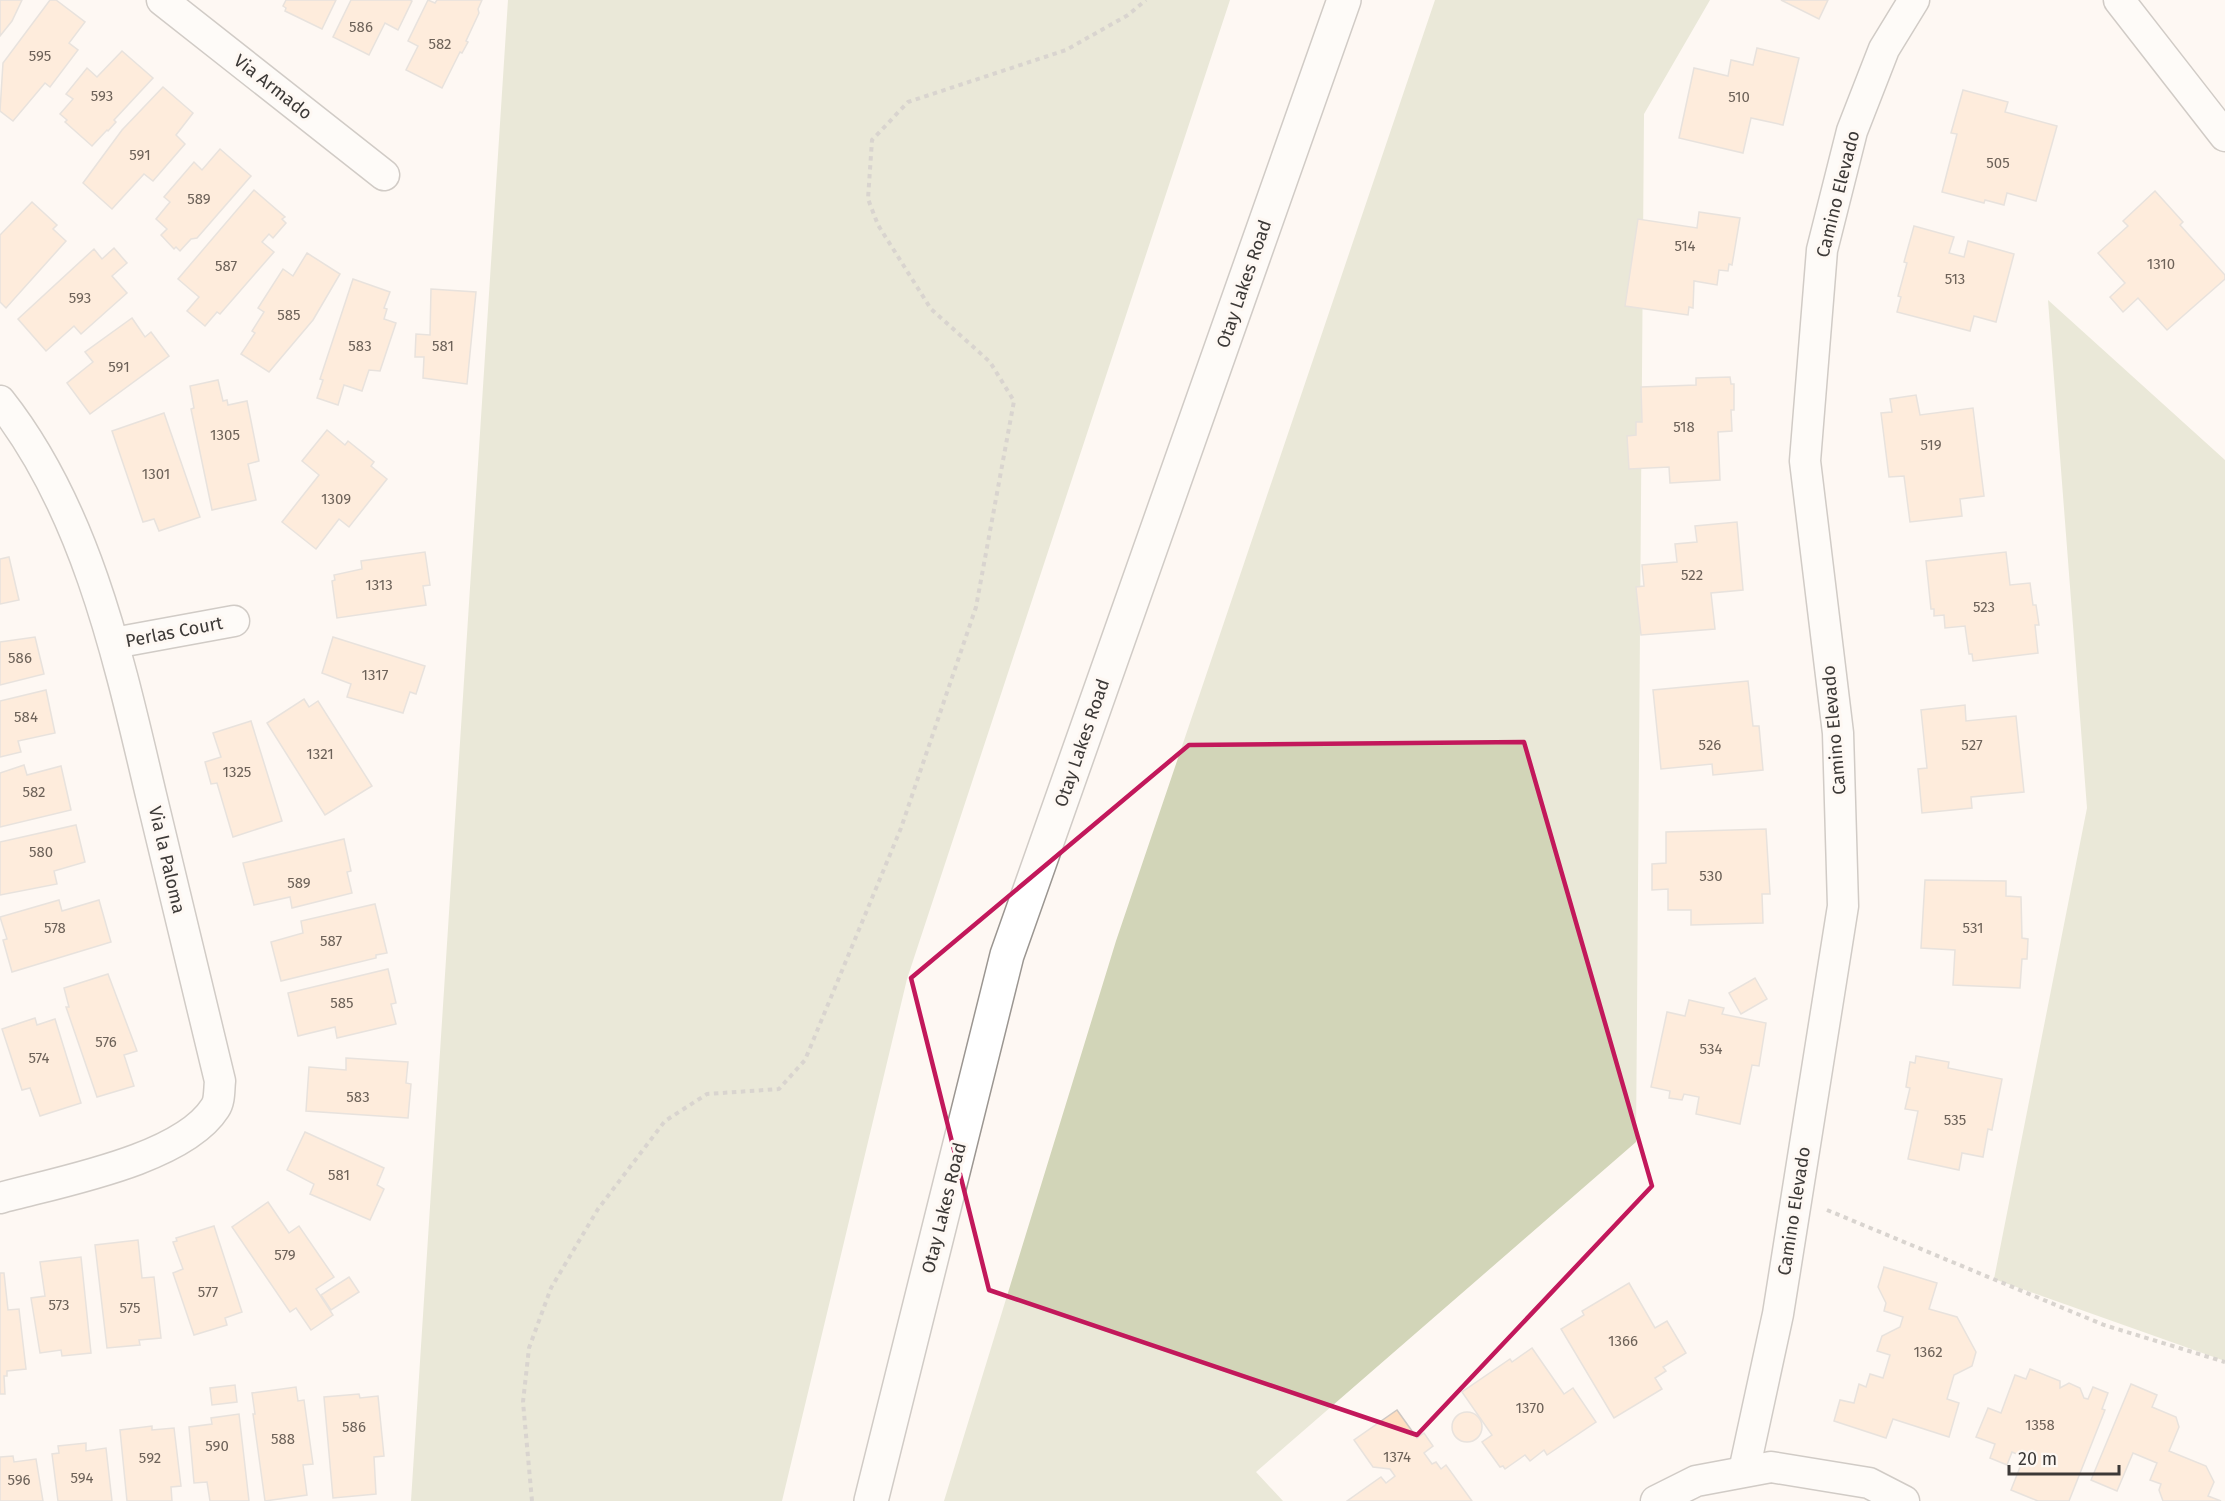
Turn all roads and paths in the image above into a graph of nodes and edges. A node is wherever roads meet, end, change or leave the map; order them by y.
1 (162, 0) edge
2 (1146, 0) edge
3 (1344, 0) edge
4 (1914, 0) edge
5 (2119, 0) edge
6 (2225, 136) edge
7 (384, 175) dead end
8 (0, 401) edge
9 (234, 621) dead end
10 (114, 643) junction
11 (1796, 1197) junction
12 (0, 1198) edge
13 (2225, 1362) edge
14 (1744, 1471) junction
15 (532, 1501) edge
16 (871, 1501) edge
17 (1656, 1501) edge
18 (1904, 1501) edge

1 - 7 street, Via Armado
2 - 15 path
3 - 16 main road, Otay Lakes Road
4 - 11 street, Camino Elevado
5 - 6 street
8 - 10 street, Via la Paloma
9 - 10 street, Perlas Court
10 - 12 street, Via la Paloma
11 - 13 path
11 - 14 street, Camino Elevado
14 - 17 street
14 - 18 street

